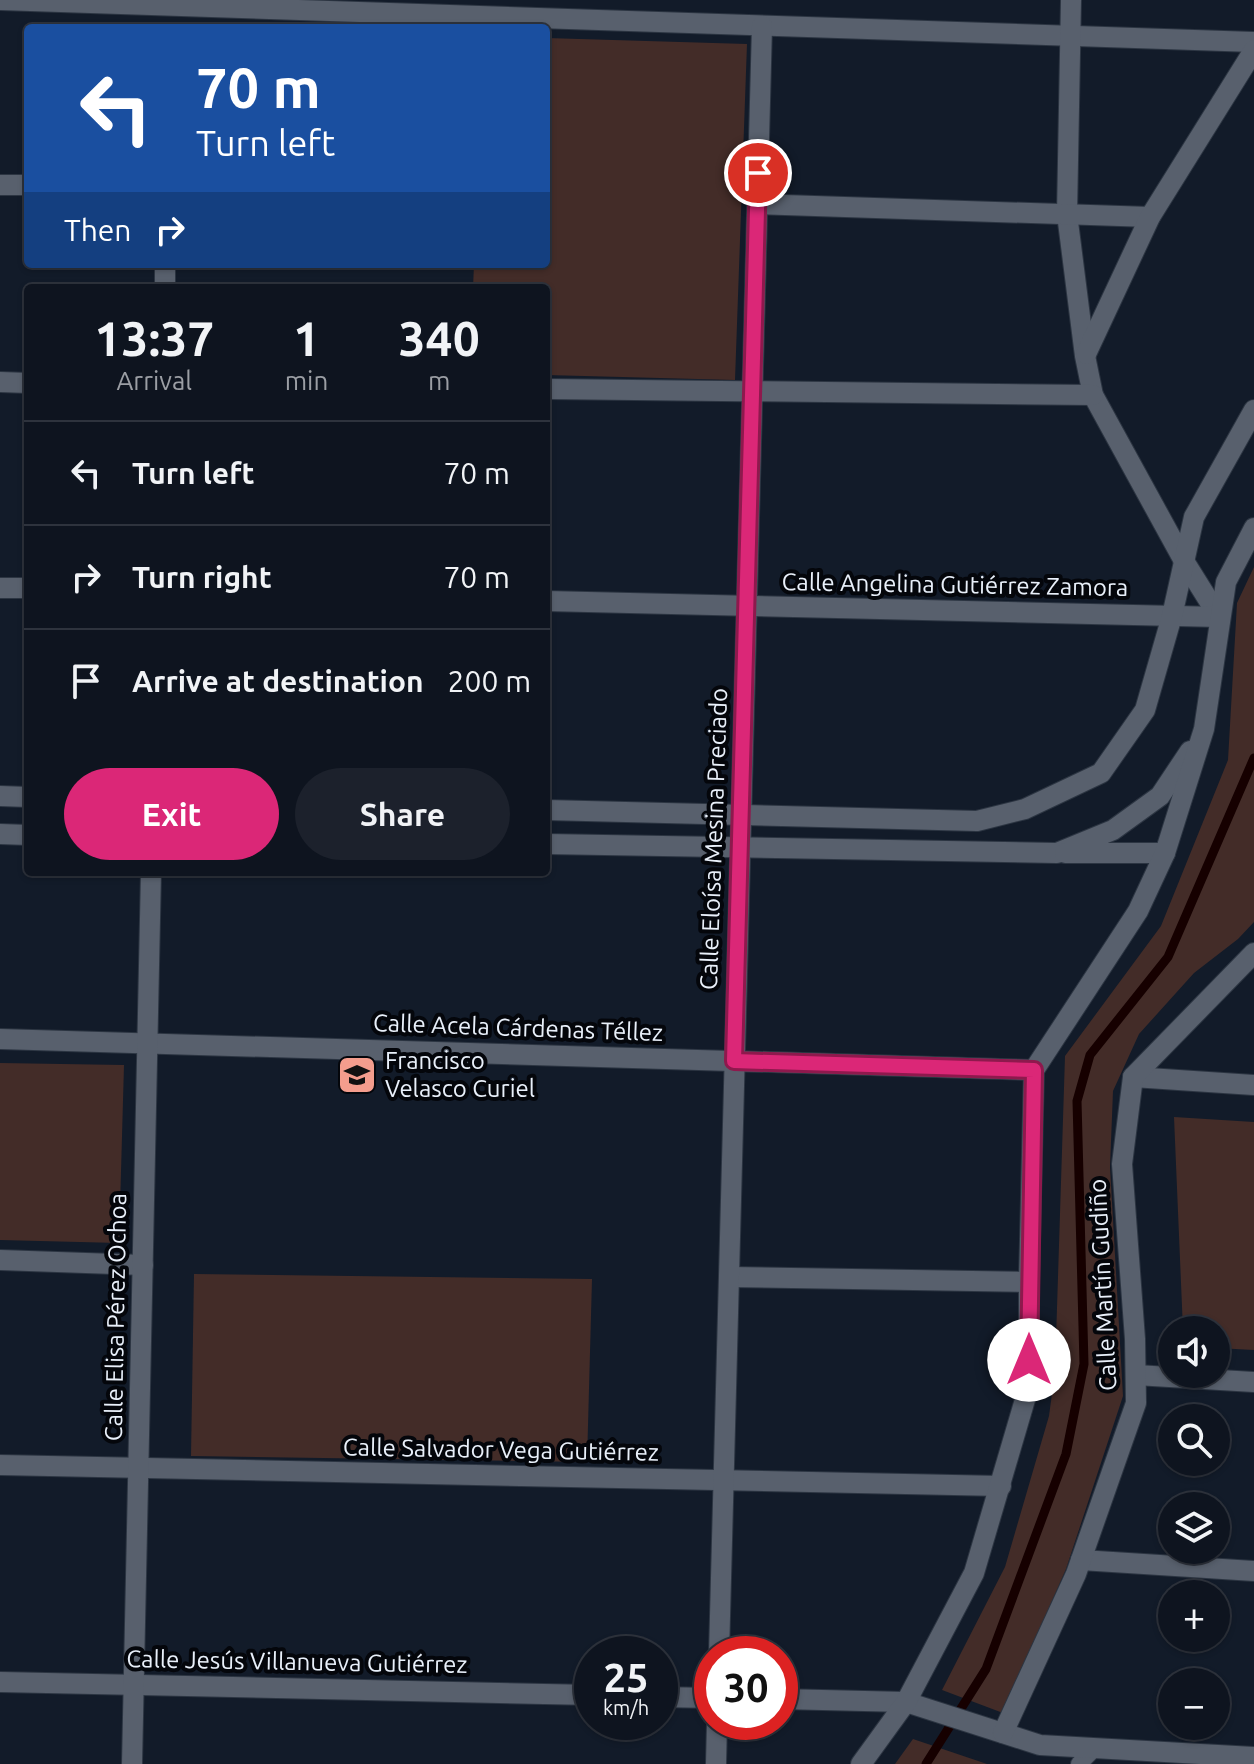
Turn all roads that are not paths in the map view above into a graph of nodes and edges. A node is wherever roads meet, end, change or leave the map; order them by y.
1 (0, 0) edge
2 (1071, 0) edge
3 (171, 6) junction
4 (481, 8) edge
5 (170, 24) edge
6 (762, 26) junction
7 (1070, 36) junction
8 (1254, 42) edge
9 (1254, 50) edge
10 (0, 185) edge
11 (24, 185) edge
12 (757, 204) junction
13 (1067, 214) junction
14 (1150, 217) junction
15 (1085, 356) junction
16 (0, 382) edge
17 (24, 383) edge
18 (550, 389) edge
19 (752, 391) junction
20 (1093, 395) junction
21 (1254, 410) edge
22 (1254, 528) edge
23 (1184, 561) junction
24 (0, 588) edge
25 (24, 588) edge
26 (550, 601) edge
27 (746, 606) junction
28 (1172, 616) junction
29 (1219, 617) junction
30 (1204, 729) junction
31 (0, 796) edge
32 (24, 797) edge
33 (550, 810) edge
34 (741, 815) junction
35 (0, 834) edge
36 (24, 835) edge
37 (550, 844) edge
38 (740, 848) junction
39 (1057, 853) junction
40 (1165, 853) junction
41 (151, 876) edge
42 (1254, 953) edge
43 (0, 1039) edge
44 (148, 1044) junction
45 (734, 1061) junction
46 (1034, 1070) junction
47 (1133, 1077) junction
48 (1254, 1085) edge
49 (0, 1260) edge
50 (143, 1265) junction
51 (729, 1277) junction
52 (1029, 1282) junction
53 (1136, 1375) junction
54 (1254, 1382) edge
55 (0, 1465) edge
56 (139, 1468) junction
57 (723, 1480) junction
58 (1001, 1486) junction
59 (1081, 1560) junction
60 (1254, 1571) edge
61 (719, 1636) edge
62 (0, 1682) edge
63 (134, 1685) junction
64 (574, 1695) edge
65 (798, 1699) edge
66 (906, 1702) junction
67 (1003, 1733) junction
68 (717, 1740) edge
69 (1095, 1748) junction
70 (1254, 1757) edge
71 (132, 1764) edge
72 (716, 1764) edge
73 (861, 1764) edge
74 (1079, 1764) edge

1 - 3 street
2 - 7 street
3 - 4 street
3 - 5 street
4 - 6 street
6 - 7 street
6 - 12 street, Calle Eloísa Mesina Preciado
7 - 8 street
7 - 13 street
9 - 14 street
10 - 11 street
12 - 13 street
12 - 19 street, Calle Eloísa Mesina Preciado
13 - 14 street
13 - 15 street
14 - 15 street
15 - 20 street
16 - 17 street
18 - 19 street
19 - 20 street
19 - 27 street, Calle Eloísa Mesina Preciado
20 - 23 street
21 - 23 street
22 - 29 street
23 - 28 street
23 - 29 street
24 - 25 street
26 - 27 street, Calle Angelina Gutiérrez Zamora
27 - 28 street, Calle Angelina Gutiérrez Zamora
27 - 34 street, Calle Eloísa Mesina Preciado
28 - 29 street, Calle Angelina Gutiérrez Zamora
28 - 34 street
29 - 30 street
30 - 39 street
30 - 40 street
31 - 32 street
33 - 34 street
34 - 38 street, Calle Eloísa Mesina Preciado
35 - 36 street
37 - 38 street
38 - 39 street
38 - 45 street, Calle Eloísa Mesina Preciado
39 - 40 street
40 - 46 street
41 - 44 street, Calle Elisa Pérez Ochoa
42 - 47 street
43 - 44 street, Calle Acela Cárdenas Téllez
44 - 45 street, Calle Acela Cárdenas Téllez
44 - 50 street, Calle Elisa Pérez Ochoa
45 - 46 street, Calle Acela Cárdenas Téllez
45 - 51 street, Calle Eloísa Mesina Preciado
46 - 52 street
47 - 48 street
47 - 53 street, Calle Martín Gudiño
49 - 50 street
50 - 56 street, Calle Elisa Pérez Ochoa
51 - 52 street
51 - 57 street, Calle Eloísa Mesina Preciado
52 - 58 street
53 - 54 street
53 - 59 street, Calle Martín Gudiño
55 - 56 street, Calle Salvador Vega Gutiérrez
56 - 57 street, Calle Salvador Vega Gutiérrez
56 - 63 street, Calle Elisa Pérez Ochoa
57 - 58 street, Calle Salvador Vega Gutiérrez
57 - 61 street, Calle Eloísa Mesina Preciado
58 - 66 street
59 - 60 street
59 - 67 street, Calle Martín Gudiño
62 - 63 street, Calle Jesús Villanueva Gutiérrez
63 - 64 street, Calle Jesús Villanueva Gutiérrez
63 - 71 street, Calle Elisa Pérez Ochoa
65 - 66 street
66 - 67 street
66 - 73 street
67 - 69 street
68 - 72 street
69 - 70 street
69 - 74 lane

